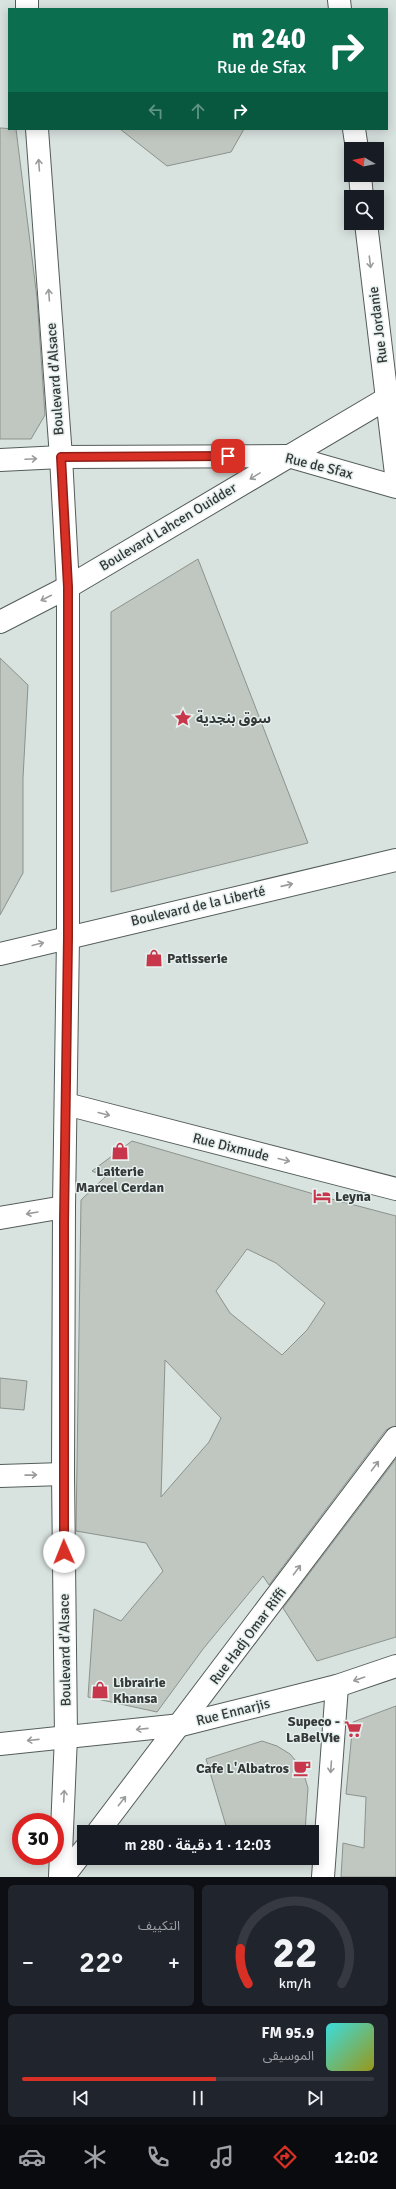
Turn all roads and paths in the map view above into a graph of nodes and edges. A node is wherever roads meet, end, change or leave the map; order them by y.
1 (36, 130) edge
2 (354, 130) edge
3 (356, 142) edge
4 (367, 230) edge
5 (391, 395) edge
6 (288, 456) junction
7 (61, 457) junction
8 (0, 460) edge
9 (396, 474) edge
10 (396, 487) edge
11 (68, 587) junction
12 (0, 622) edge
13 (396, 860) edge
14 (68, 937) junction
15 (0, 954) edge
16 (66, 1104) junction
17 (396, 1189) edge
18 (64, 1207) junction
19 (0, 1218) edge
20 (396, 1438) edge
21 (63, 1474) junction
22 (0, 1476) edge
23 (396, 1666) edge
24 (337, 1686) junction
25 (181, 1725) junction
26 (66, 1736) junction
27 (0, 1744) edge
28 (103, 1825) edge
29 (77, 1859) edge
30 (60, 1877) edge
31 (63, 1877) edge
32 (323, 1877) edge

7 -> 1 street, Boulevard d'Alsace
2 - 3 street
4 -> 5 street, Rue Jordanie
5 - 6 street, Boulevard Lahcen Ouidder
5 - 9 street, Rue Jordanie
6 - 7 street, Rue de Sfax
6 - 10 street, Rue de Sfax
6 -> 11 street, Boulevard Lahcen Ouidder
8 -> 7 street, Rue de Sfax
7 - 11 street, Boulevard d'Alsace
11 -> 12 street, Boulevard Lahcen Ouidder
11 - 14 street, Boulevard d'Alsace
14 -> 13 street, Boulevard de la Liberté
15 -> 14 street, Boulevard de la Liberté
14 - 16 street, Boulevard d'Alsace
16 -> 17 street, Rue Dixmude
16 - 18 street, Boulevard d'Alsace
18 -> 19 street
18 - 21 street, Boulevard d'Alsace
25 -> 20 street, Rue Hadj Omar Riffi
22 -> 21 street
21 - 26 street, Boulevard d'Alsace
23 -> 24 street, Rue Ennarjis
24 - 25 street, Rue Ennarjis
24 -> 32 street
25 -> 26 street, Rue Ennarjis
28 -> 25 street, Rue Hadj Omar Riffi
26 -> 27 street, Rue Ennarjis
30 -> 26 street, Boulevard d'Alsace
29 - 31 street

